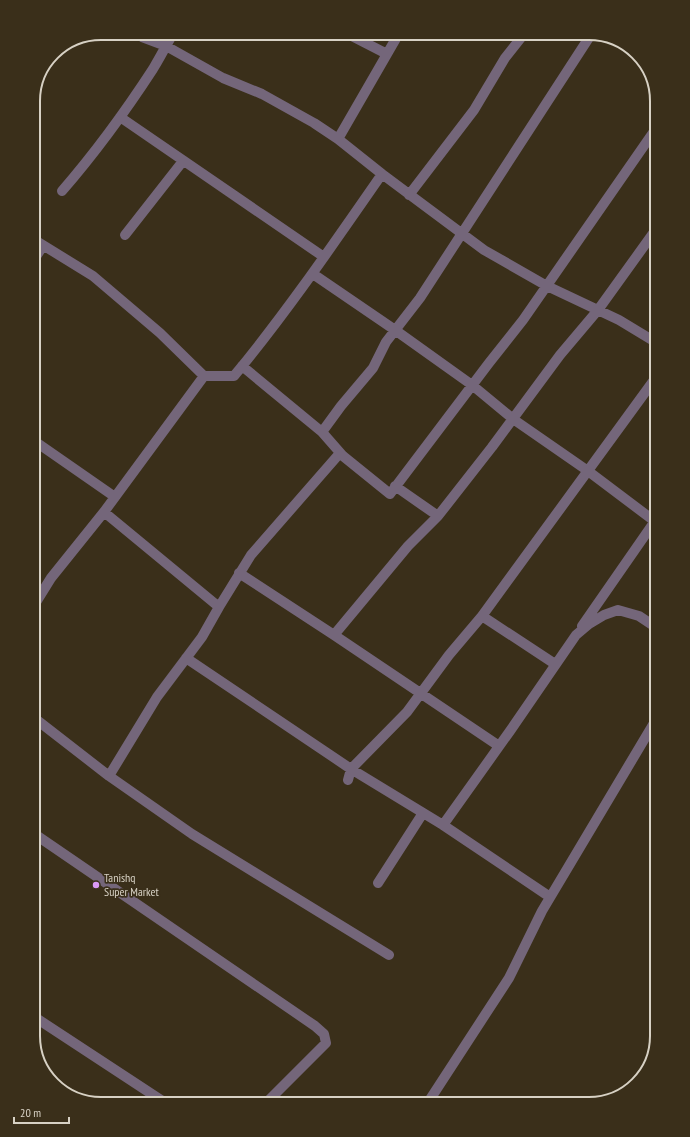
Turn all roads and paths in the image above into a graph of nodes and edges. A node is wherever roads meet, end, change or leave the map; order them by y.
1 (358, 40) edge
2 (395, 40) edge
3 (519, 40) edge
4 (587, 40) edge
5 (168, 41) edge
6 (387, 54) junction
7 (120, 118) junction
8 (650, 137) edge
9 (338, 139) junction
10 (183, 161) junction
11 (382, 174) junction
12 (62, 191) dead end
13 (410, 195) junction
14 (461, 234) junction
15 (125, 235) dead end
16 (650, 238) edge
17 (40, 244) edge
18 (43, 246) junction
19 (40, 250) edge
20 (324, 257) junction
21 (312, 274) junction
22 (547, 286) junction
23 (598, 310) junction
24 (395, 330) junction
25 (650, 339) edge
26 (242, 366) junction
27 (204, 376) junction
28 (472, 385) junction
29 (650, 386) edge
30 (513, 419) junction
31 (322, 432) junction
32 (40, 445) edge
33 (340, 452) junction
34 (588, 471) junction
35 (395, 486) junction
36 (115, 497) junction
37 (104, 512) junction
38 (438, 516) junction
39 (650, 517) edge
40 (650, 530) edge
41 (239, 573) junction
42 (40, 596) edge
43 (219, 607) junction
44 (482, 616) junction
45 (650, 623) edge
46 (334, 635) junction
47 (576, 635) junction
48 (186, 658) junction
49 (555, 664) junction
50 (421, 693) junction
51 (40, 723) edge
52 (650, 730) edge
53 (499, 746) junction
54 (351, 770) junction
55 (108, 776) junction
56 (348, 780) dead end
57 (423, 813) junction
58 (443, 825) junction
59 (40, 839) edge
60 (378, 883) dead end
61 (550, 898) junction
62 (389, 955) dead end
63 (40, 1021) edge
64 (157, 1097) edge
65 (275, 1097) edge
66 (432, 1097) edge

1 - 6 street
2 - 6 street
3 - 13 street
4 - 14 street
5 - 7 street
5 - 9 street
6 - 9 street
7 - 10 street
7 - 12 street
8 - 22 street
9 - 11 street
10 - 15 street
10 - 20 street
11 - 13 street
11 - 20 street
13 - 14 street
14 - 22 street
14 - 24 street
16 - 23 street
17 - 18 street
18 - 19 street
18 - 27 street
20 - 21 street
21 - 24 street
21 - 26 street
22 - 23 street
22 - 28 street
23 - 25 street
23 - 30 street
24 - 28 street
24 - 31 street
26 - 27 street
26 - 31 street
27 - 36 street
28 - 30 street
28 - 35 street
29 - 34 street
30 - 34 street
30 - 38 street
31 - 33 street
32 - 36 street
33 - 35 street
33 - 41 street
34 - 39 street
34 - 44 street
35 - 38 street
36 - 37 street
37 - 42 street
37 - 43 street
38 - 46 street
40 - 47 street
41 - 43 street
41 - 46 street
43 - 48 street
44 - 49 street
44 - 50 street
45 - 47 street
46 - 50 street
47 - 49 street
48 - 54 street
48 - 55 street
49 - 53 street
50 - 53 street
50 - 54 street
51 - 55 street
52 - 61 street
53 - 58 street
54 - 56 street
54 - 57 street
55 - 62 street
57 - 58 street
57 - 60 street
58 - 61 street
59 - 65 street
61 - 66 street
63 - 64 street

